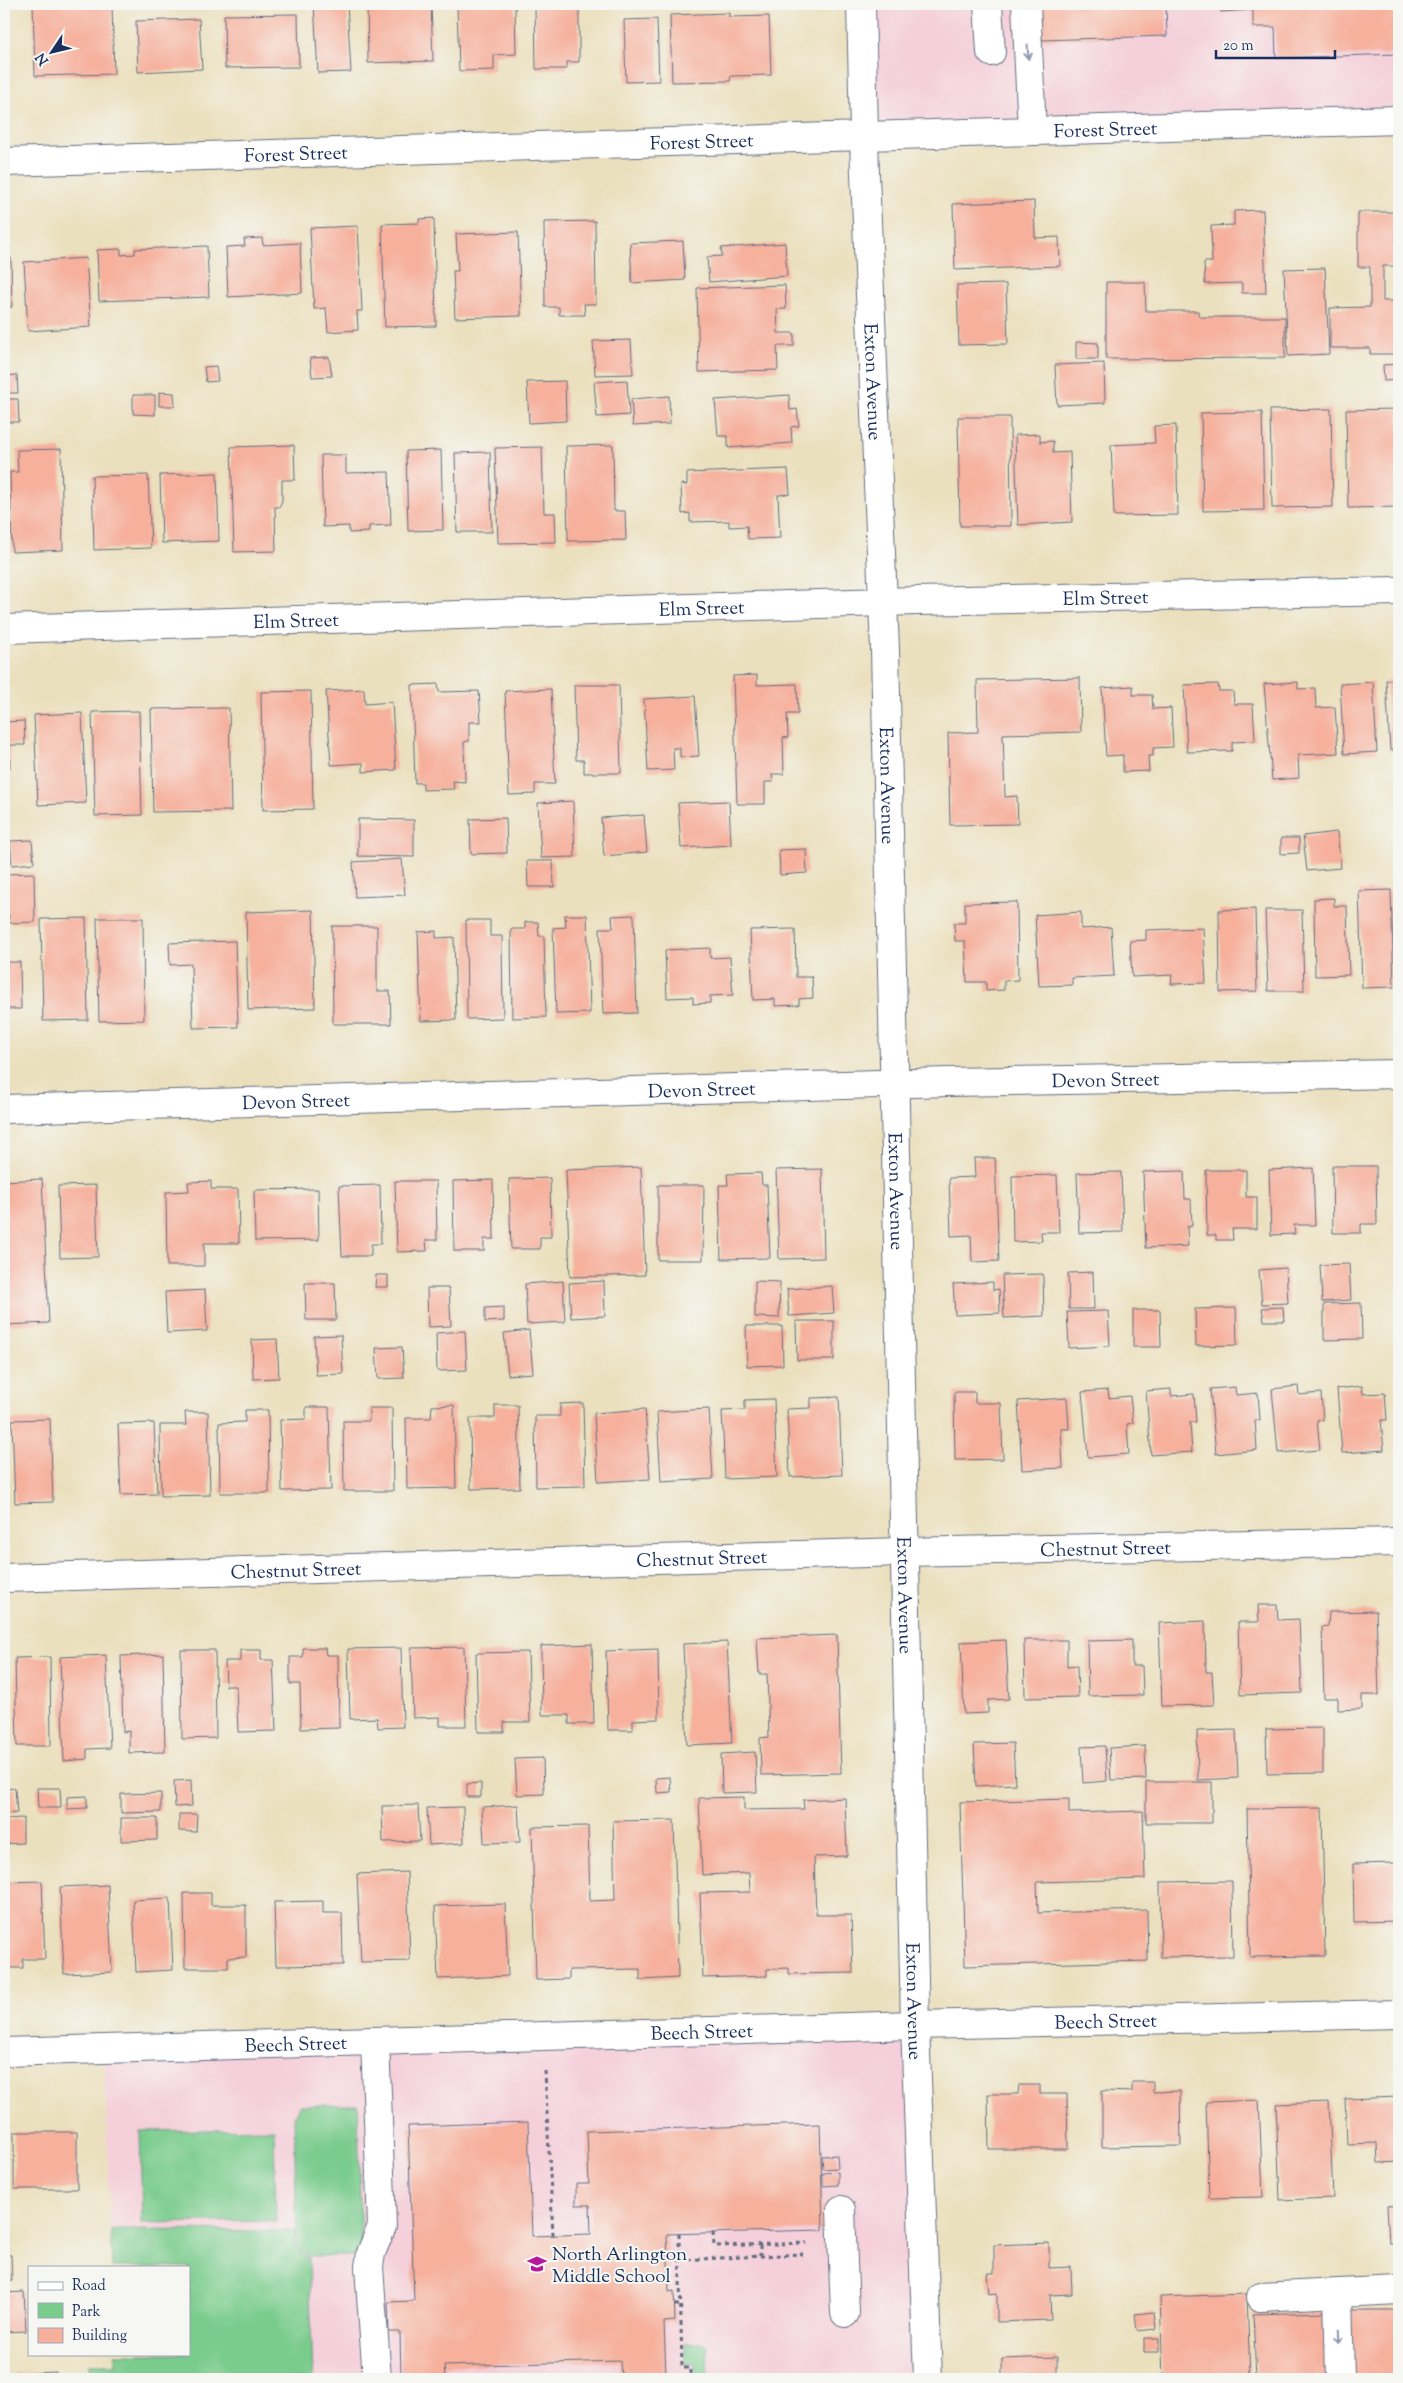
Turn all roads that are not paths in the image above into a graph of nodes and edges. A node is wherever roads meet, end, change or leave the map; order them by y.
1 (861, 4) edge
2 (988, 4) edge
3 (1026, 4) edge
4 (992, 52) dead end
5 (1399, 120) edge
6 (1032, 131) junction
7 (865, 137) junction
8 (4, 162) edge
9 (1399, 592) edge
10 (884, 603) junction
11 (4, 629) edge
12 (1399, 1074) edge
13 (893, 1084) junction
14 (4, 1109) edge
15 (1399, 1542) edge
16 (903, 1552) junction
17 (4, 1578) edge
18 (1399, 2014) edge
19 (915, 2025) junction
20 (375, 2041) junction
21 (4, 2052) edge
22 (840, 2210) dead end
23 (1399, 2290) edge
24 (1338, 2293) junction
25 (1261, 2297) dead end
26 (845, 2313) dead end
27 (377, 2379) edge
28 (928, 2379) edge
29 (1340, 2379) edge

1 - 7 street, Exton Avenue
2 - 4 street
3 -> 6 street
5 - 6 street, Forest Street
6 - 7 street, Forest Street
7 - 8 street, Forest Street
7 - 10 street, Exton Avenue
9 - 10 street, Elm Street
10 - 11 street, Elm Street
10 - 13 street, Exton Avenue
12 - 13 street, Devon Street
13 - 14 street, Devon Street
13 - 16 street, Exton Avenue
15 - 16 street, Chestnut Street
16 - 17 street, Chestnut Street
16 - 19 street, Exton Avenue
18 - 19 street, Beech Street
19 - 20 street, Beech Street
19 - 28 street, Exton Avenue
20 - 21 street, Beech Street
20 - 27 street
22 - 26 street
23 - 24 street
24 - 25 street
24 -> 29 street

